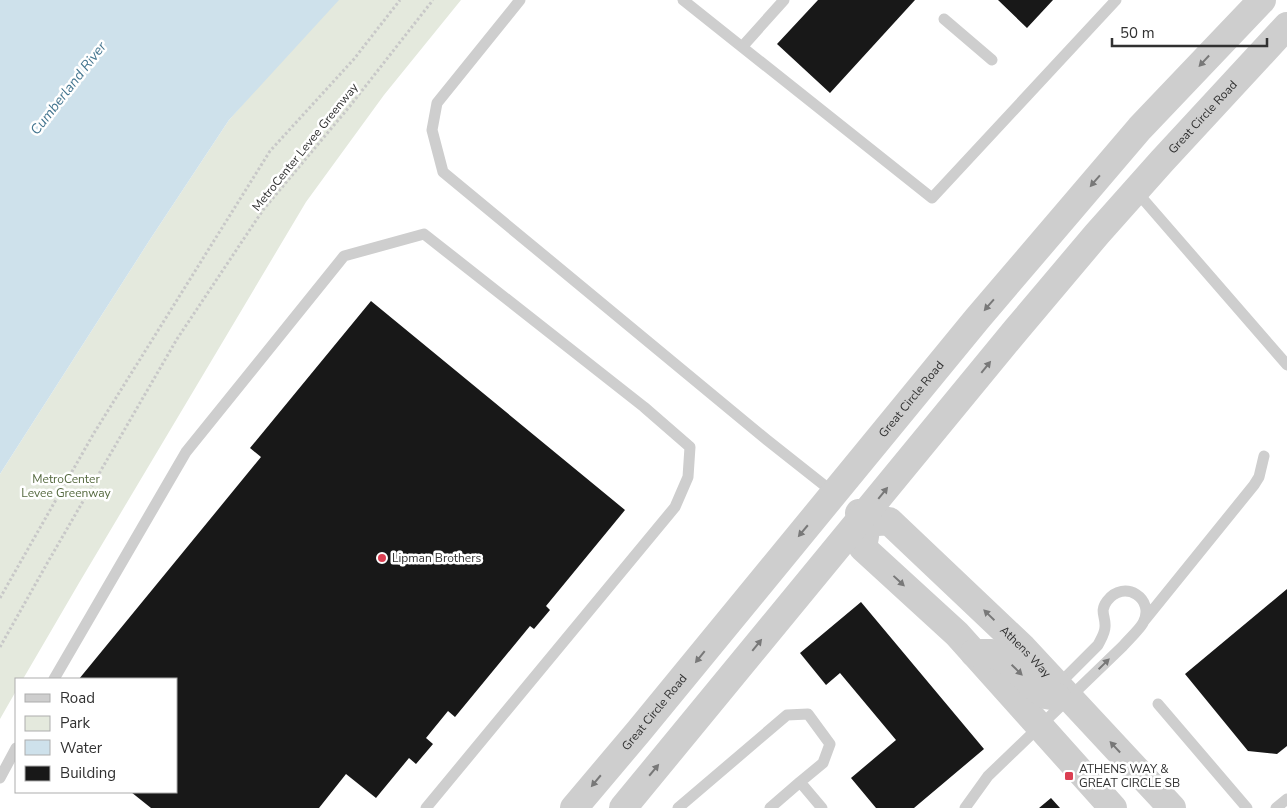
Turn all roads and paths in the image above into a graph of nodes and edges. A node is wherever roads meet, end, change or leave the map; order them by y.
1 (400, 0) edge
2 (433, 0) edge
3 (520, 0) edge
4 (683, 0) edge
5 (784, 0) edge
6 (1116, 0) edge
7 (1262, 0) edge
8 (944, 19) dead end
9 (1287, 26) edge
10 (742, 47) junction
11 (992, 60) dead end
12 (1136, 191) junction
13 (1287, 365) edge
14 (1264, 456) dead end
15 (834, 493) junction
16 (865, 520) junction
17 (0, 598) edge
18 (1143, 623) junction
19 (0, 647) edge
20 (974, 653) junction
21 (55, 678) edge
22 (1063, 691) junction
23 (1158, 704) dead end
24 (1040, 726) junction
25 (15, 750) edge
26 (0, 778) edge
27 (800, 782) junction
28 (1287, 799) edge
29 (426, 808) edge
30 (574, 808) edge
31 (623, 808) edge
32 (678, 808) edge
33 (770, 808) edge
34 (822, 808) edge
35 (965, 808) edge
36 (1113, 808) edge
37 (1172, 808) edge
38 (1247, 808) edge
39 (1276, 808) edge

1 - 17 path, MetroCenter Levee Greenway
2 - 19 path, MetroCenter Levee Greenway
3 - 15 lane
4 - 10 lane
5 - 10 lane
6 - 10 lane
7 -> 15 street, Great Circle Road
8 - 11 lane
9 - 12 street, Great Circle Road
12 - 13 lane
16 -> 12 street, Great Circle Road
14 - 18 lane
15 - 16 street
15 -> 30 street, Great Circle Road
16 -> 20 street
22 -> 16 street, Athens Way
31 -> 16 street, Great Circle Road
22 -> 18 lane
18 - 22 lane
20 -> 22 street
20 - 24 street
21 - 29 lane
22 - 24 lane
37 -> 22 street, Athens Way
23 - 38 lane
24 - 35 lane
24 - 36 street
25 - 26 lane
27 - 32 lane
27 - 33 lane
27 - 34 lane
28 - 39 lane

